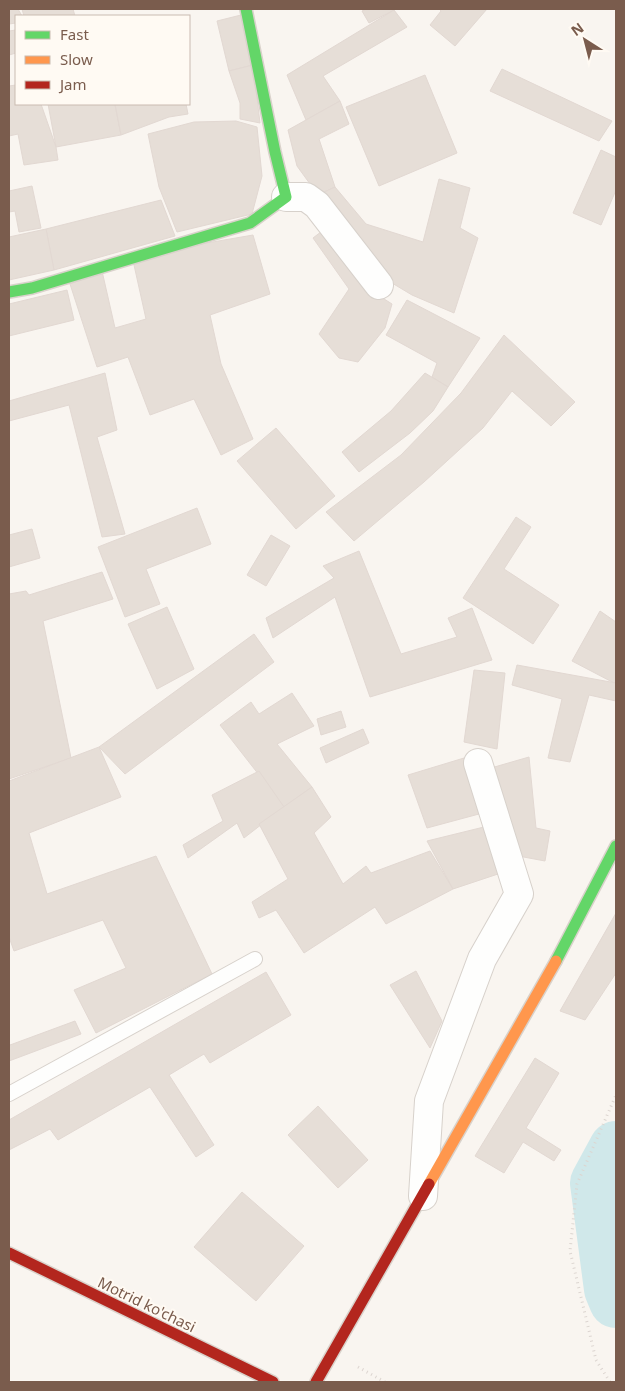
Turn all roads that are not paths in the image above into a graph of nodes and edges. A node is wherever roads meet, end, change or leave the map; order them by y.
1 (246, 9) edge
2 (286, 197) junction
3 (379, 285) dead end
4 (9, 292) edge
5 (478, 763) dead end
6 (616, 846) edge
7 (255, 959) dead end
8 (9, 1094) edge
9 (423, 1196) junction
10 (9, 1253) edge
11 (273, 1382) edge
12 (316, 1382) edge

1 - 2 street
2 - 3 street
2 - 4 street
5 - 9 street
6 - 9 street
7 - 8 lane
9 - 12 street
10 - 11 street, Motrid ko'chasi

